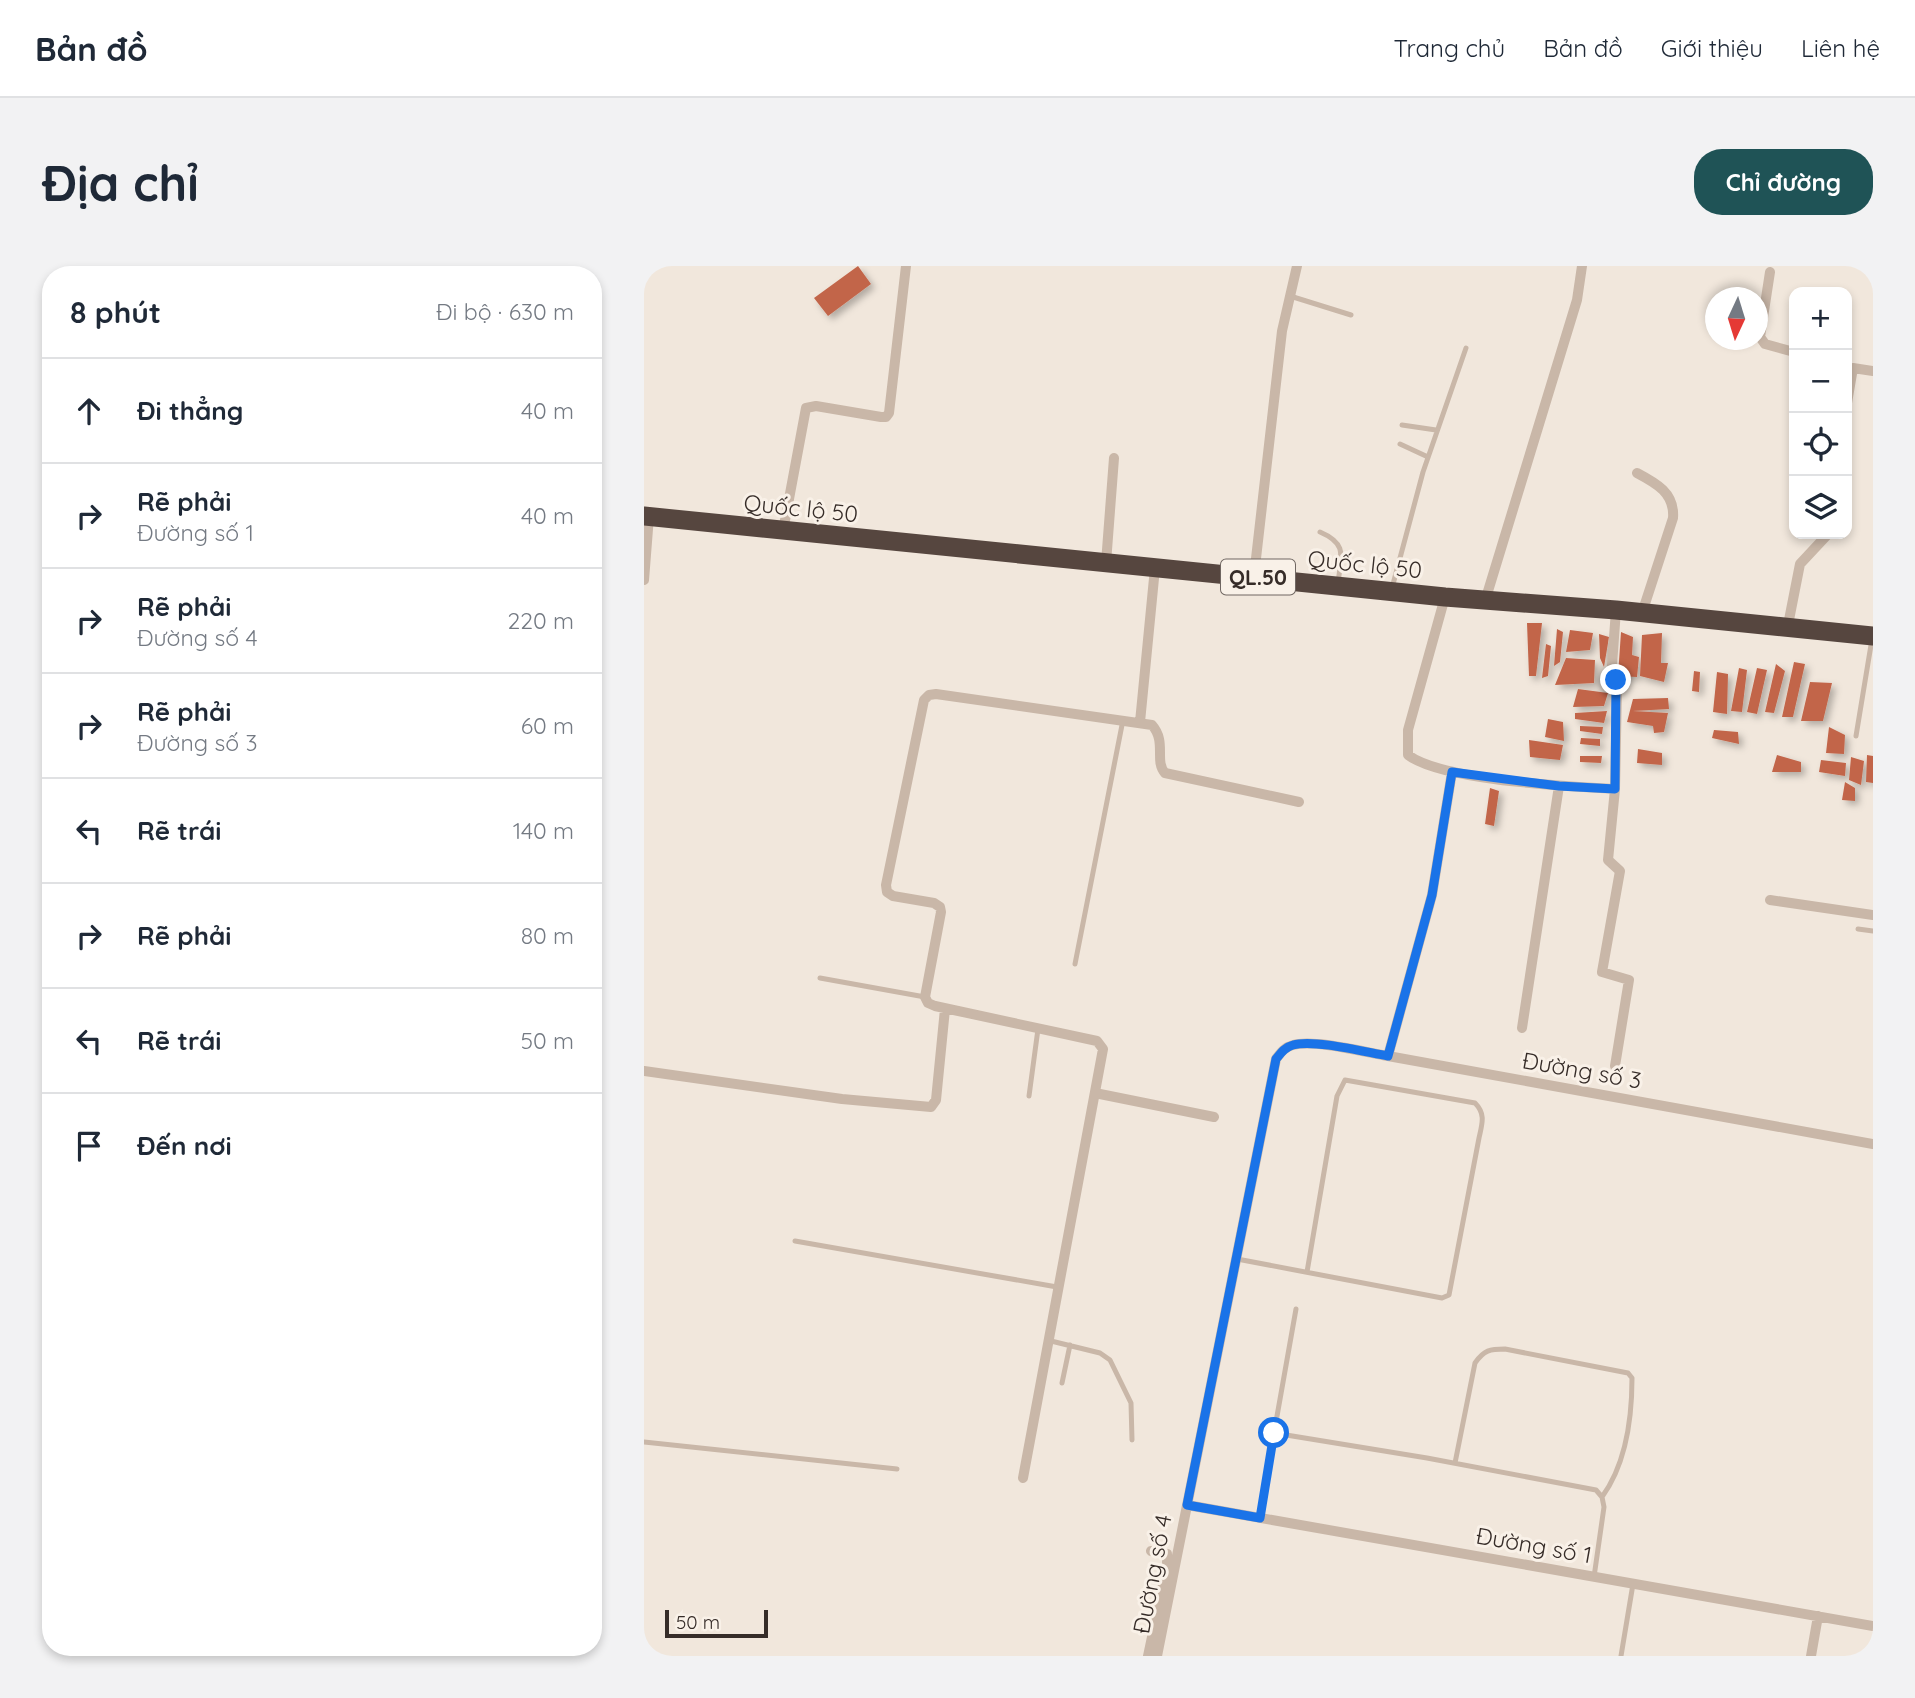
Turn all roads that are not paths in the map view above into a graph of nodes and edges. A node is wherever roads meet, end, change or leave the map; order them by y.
1 (906, 266) edge
2 (1297, 266) edge
3 (1582, 266) edge
4 (1770, 272) dead end
5 (1290, 296) junction
6 (1351, 315) dead end
7 (1466, 348) dead end
8 (1789, 351) edge
9 (1852, 367) edge
10 (1873, 371) edge
11 (1402, 425) dead end
12 (1436, 430) junction
13 (1400, 444) dead end
14 (1428, 457) junction
15 (1114, 458) dead end
16 (1637, 473) dead end
17 (646, 516) edge
18 (783, 531) junction
19 (1320, 532) dead end
20 (1823, 539) edge
21 (1106, 563) junction
22 (1155, 568) junction
23 (1254, 576) junction
24 (644, 580) edge
25 (1338, 586) junction
26 (1391, 592) junction
27 (1445, 597) junction
28 (1485, 600) junction
29 (1616, 610) junction
30 (1642, 613) junction
31 (1788, 625) junction
32 (1873, 636) edge
33 (1123, 720) junction
34 (1140, 722) junction
35 (1856, 737) dead end
36 (1452, 772) junction
37 (1559, 786) junction
38 (1615, 789) junction
39 (1299, 802) dead end
40 (1770, 900) dead end
41 (1873, 915) edge
42 (1858, 929) dead end
43 (1873, 932) edge
44 (1075, 964) dead end
45 (820, 978) dead end
46 (925, 998) junction
47 (945, 1009) junction
48 (1522, 1028) dead end
49 (1038, 1029) junction
50 (1284, 1049) joint
51 (1388, 1056) junction
52 (1615, 1066) dead end
53 (644, 1072) edge
54 (1096, 1093) junction
55 (1029, 1096) dead end
56 (1214, 1117) dead end
57 (1873, 1144) edge
58 (795, 1241) dead end
59 (1236, 1259) junction
60 (1307, 1272) junction
61 (1057, 1287) junction
62 (1296, 1309) dead end
63 (1047, 1340) junction
64 (1070, 1345) junction
65 (1062, 1383) dead end
66 (1274, 1433) junction
67 (1132, 1440) dead end
68 (644, 1442) edge
69 (1455, 1463) junction
70 (897, 1468) dead end
71 (1023, 1478) dead end
72 (1602, 1497) junction
73 (1187, 1505) junction
74 (1260, 1518) junction
75 (1151, 1551) dead end
76 (1594, 1577) junction
77 (1633, 1584) junction
78 (1818, 1616) junction
79 (1873, 1626) edge
80 (1148, 1656) edge
81 (1157, 1656) edge
82 (1621, 1656) edge
83 (1811, 1656) edge

1 - 18 street
2 - 5 street
3 - 28 street
4 - 8 street
5 - 6 lane
5 - 23 street
7 - 12 lane
9 - 10 street
11 - 12 lane
12 - 14 lane
13 - 14 lane
14 - 26 lane
15 - 21 street
16 - 30 street
17 - 18 highway, Quốc lộ 50 / QL.50
17 - 24 street
18 - 21 highway, Quốc lộ 50 / QL.50
19 - 25 lane
20 - 31 street
21 - 22 highway, Quốc lộ 50 / QL.50
22 - 23 highway, Quốc lộ 50 / QL.50
22 - 34 street
23 - 25 highway, Quốc lộ 50 / QL.50
25 - 26 highway, Quốc lộ 50 / QL.50
26 - 27 highway, Quốc lộ 50 / QL.50
27 - 28 highway, Quốc lộ 50 / QL.50
27 - 36 street
28 - 29 highway, Quốc lộ 50 / QL.50
29 - 30 highway, Quốc lộ 50 / QL.50
29 - 38 street
30 - 31 highway, Quốc lộ 50 / QL.50
31 - 32 highway, Quốc lộ 50 / QL.50
32 - 35 lane
33 - 34 street
33 - 44 lane
33 - 46 street
34 - 39 street
36 - 37 street
36 - 51 street
37 - 38 street
37 - 48 street
38 - 52 street
40 - 41 street
42 - 43 lane
45 - 46 lane
46 - 47 street
47 - 49 street
47 - 53 street
49 - 54 street
49 - 55 lane
50 - 51 street, Đường số 3
50 - 59 street, Đường số 4
51 - 57 street, Đường số 3
54 - 56 street
54 - 61 street
58 - 61 lane
59 - 60 lane
59 - 73 street, Đường số 4
60 - 60 lane
61 - 63 street
62 - 66 lane
63 - 64 lane
63 - 71 street
64 - 65 lane
64 - 67 lane
66 - 69 lane
66 - 74 lane
68 - 70 lane
69 - 72 lane
69 - 72 lane
72 - 76 lane
73 - 74 street, Đường số 1
73 - 81 street, Đường số 4
74 - 76 street, Đường số 1
75 - 80 street
76 - 77 street, Đường số 1
77 - 78 street, Đường số 1
77 - 82 lane
78 - 79 street, Đường số 1
78 - 83 street

